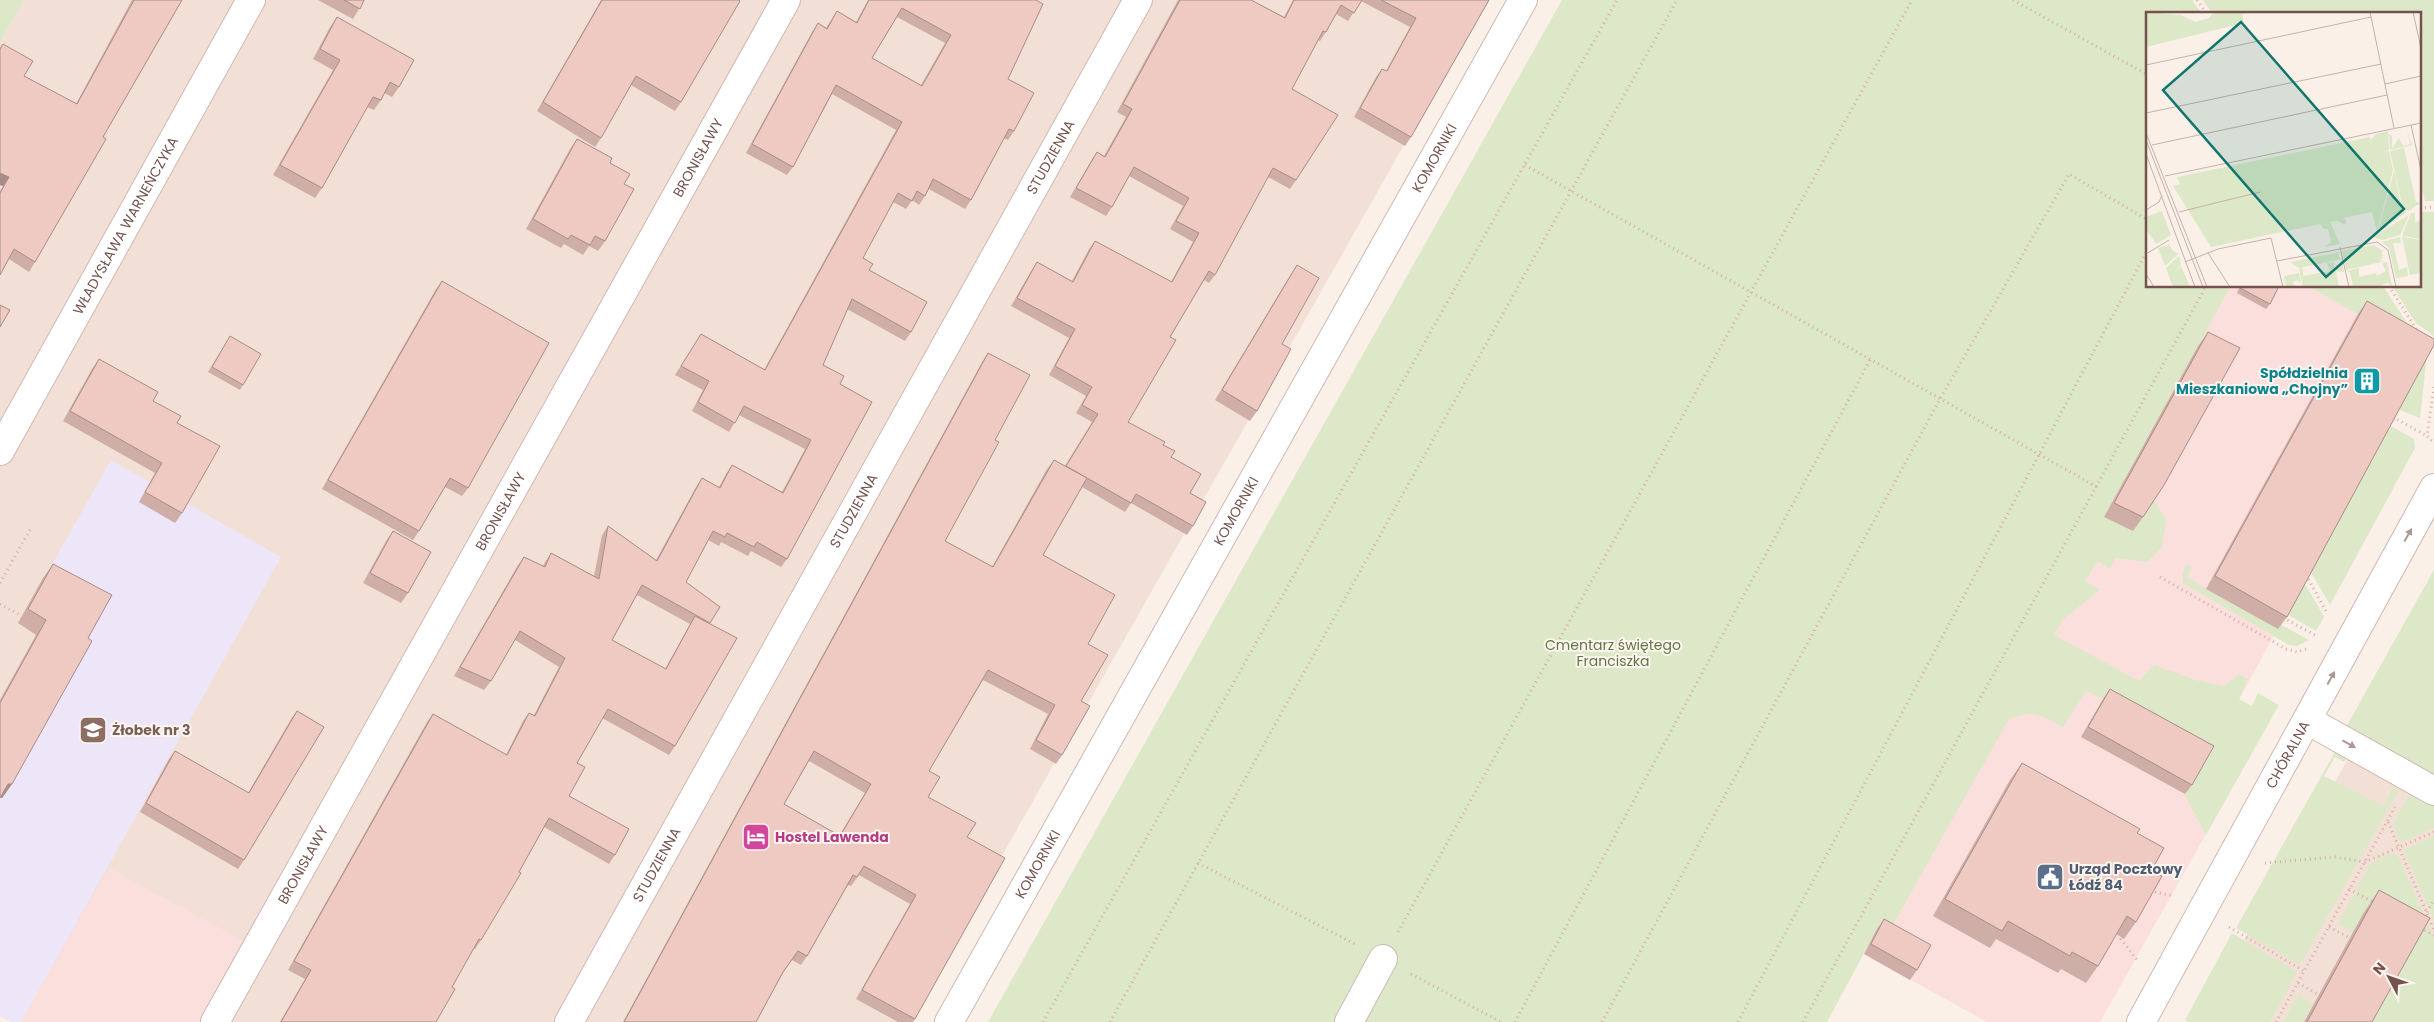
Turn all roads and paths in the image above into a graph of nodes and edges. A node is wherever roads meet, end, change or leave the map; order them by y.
1 (251, 0) edge
2 (786, 0) edge
3 (1138, 0) edge
4 (1523, 0) edge
5 (1617, 0) edge
6 (1677, 0) edge
7 (1912, 0) edge
8 (2014, 0) edge
9 (2197, 0) edge
10 (2206, 12) edge
11 (2146, 74) edge
12 (1525, 165) junction
13 (1570, 190) junction
14 (2146, 219) edge
15 (2146, 253) edge
16 (2205, 288) edge
17 (2390, 288) edge
18 (1749, 291) junction
19 (2422, 338) edge
20 (1870, 360) junction
21 (2434, 388) edge
22 (1940, 399) junction
23 (2393, 417) edge
24 (2427, 436) junction
25 (2434, 443) edge
26 (0, 451) edge
27 (2040, 456) junction
28 (2097, 487) junction
29 (2434, 488) edge
30 (31, 528) dead end
31 (2306, 574) edge
32 (2160, 577) dead end
33 (0, 583) edge
34 (0, 604) edge
35 (22, 616) dead end
36 (2329, 616) dead end
37 (2282, 618) edge
38 (2318, 636) dead end
39 (2312, 647) dead end
40 (2306, 720) junction
41 (2422, 785) edge
42 (2387, 821) junction
43 (2434, 832) edge
44 (2399, 847) junction
45 (2365, 862) junction
46 (1198, 863) junction
47 (2265, 863) dead end
48 (2349, 889) junction
49 (2148, 890) edge
50 (2179, 897) dead end
51 (2434, 900) edge
52 (2379, 906) edge
53 (2426, 913) junction
54 (2126, 926) edge
55 (2329, 926) junction
56 (2229, 927) dead end
57 (2418, 927) edge
58 (2434, 930) edge
59 (2434, 935) edge
60 (2350, 938) edge
61 (1383, 959) junction
62 (2141, 965) dead end
63 (2304, 971) junction
64 (2298, 983) junction
65 (2319, 995) edge
66 (215, 1022) edge
67 (568, 1022) edge
68 (949, 1022) edge
69 (1043, 1022) edge
70 (1110, 1022) edge
71 (1349, 1022) edge
72 (1501, 1022) edge
73 (1515, 1022) edge
74 (1602, 1022) edge
75 (1738, 1022) edge
76 (1803, 1022) edge
77 (2141, 1022) edge
78 (2276, 1022) edge

1 - 26 street, WŁADYSŁAWA WARNEŃCZYKA
2 - 66 street, BRONISŁAWY
3 - 67 street, STUDZIENNA
4 - 68 street, KOMORNIKI
5 - 12 path
6 - 13 path
7 - 18 path
8 - 11 path
9 - 10 path
12 - 13 path
12 - 69 path
13 - 18 path
13 - 46 path
14 - 22 path
15 - 27 path
16 - 28 path
17 - 19 path
18 - 20 path
18 - 61 path
20 - 22 path
20 - 73 path
21 - 24 path
22 - 27 path
22 - 74 path
23 - 24 path
24 - 25 path
27 - 28 path
27 - 75 path
28 - 76 path
40 -> 29 street, CHÓRALNA
30 - 33 path
31 - 36 path
32 - 39 path
34 - 35 path
37 - 38 path
40 -> 41 street
40 - 77 street, CHÓRALNA
41 - 42 path
42 - 44 path
42 - 45 path
43 - 44 path
44 - 45 path
44 - 53 path
45 - 47 path
45 - 48 path
46 - 61 path
46 - 70 path
48 - 52 path
48 - 55 path
49 - 50 path
51 - 53 path
53 - 58 path
54 - 62 path
55 - 60 path
55 - 63 path
56 - 63 path
57 - 59 path
61 - 71 street
61 - 72 path
63 - 64 path
64 - 65 path
64 - 78 path

